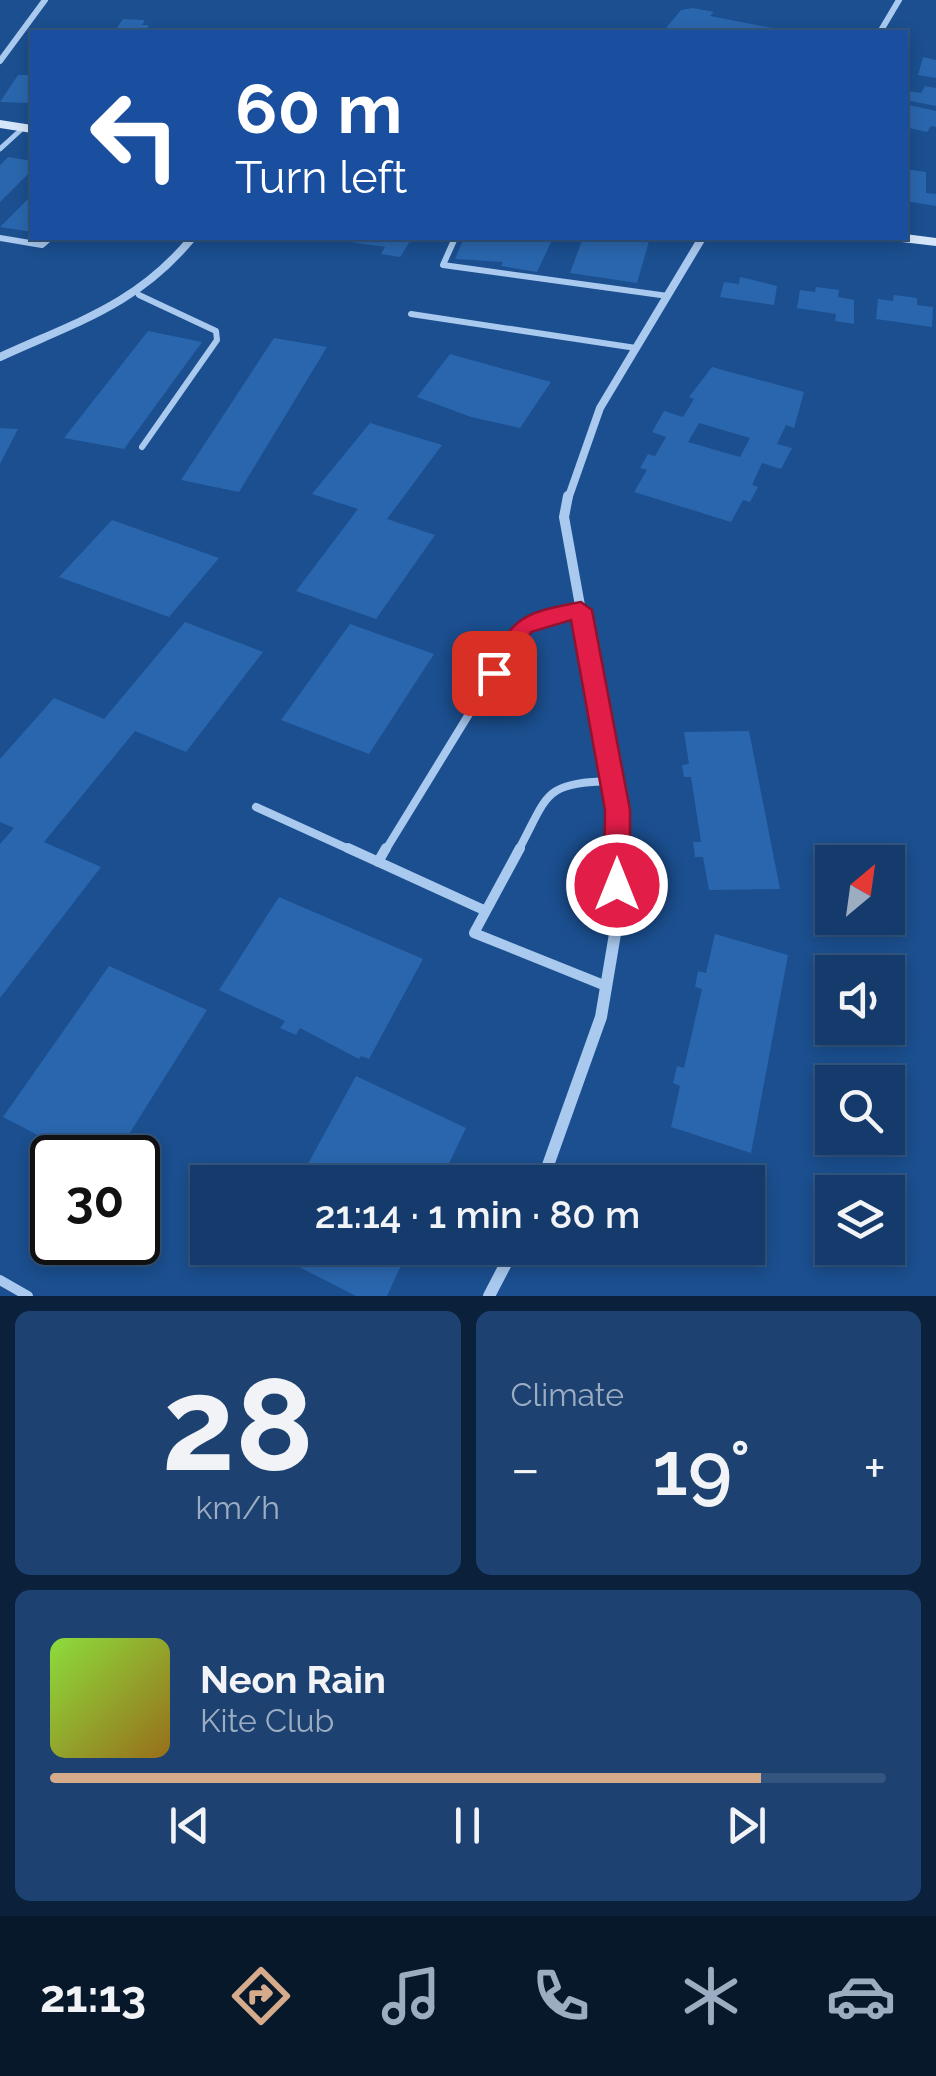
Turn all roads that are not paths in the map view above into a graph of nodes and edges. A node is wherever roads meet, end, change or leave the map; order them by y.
1 (45, 0) edge
2 (899, 0) edge
3 (881, 30) edge
4 (0, 61) edge
5 (0, 124) edge
6 (28, 128) edge
7 (0, 149) edge
8 (0, 238) edge
9 (908, 239) edge
10 (48, 240) edge
11 (191, 240) edge
12 (454, 240) edge
13 (701, 240) edge
14 (936, 242) edge
15 (138, 295) junction
16 (668, 296) junction
17 (411, 314) dead end
18 (636, 348) junction
19 (0, 357) edge
20 (142, 448) dead end
21 (581, 610) junction
22 (612, 780) junction
23 (256, 807) dead end
24 (378, 862) junction
25 (486, 911) junction
26 (606, 986) junction
27 (548, 1165) edge
28 (505, 1265) edge
29 (0, 1280) edge
30 (28, 1296) edge
31 (488, 1296) edge

1 - 4 street
2 - 3 street
5 - 6 street
6 - 7 lane
8 - 10 lane
9 - 14 street
11 - 15 street
12 - 16 lane
13 - 16 street
15 - 19 street
15 - 20 lane
16 - 18 street
17 - 18 lane
18 - 21 street
21 - 22 street
21 - 24 lane
22 - 25 lane
22 - 26 street
23 - 24 lane
24 - 25 lane
25 - 26 lane
26 - 27 street
28 - 31 street
29 - 30 lane

